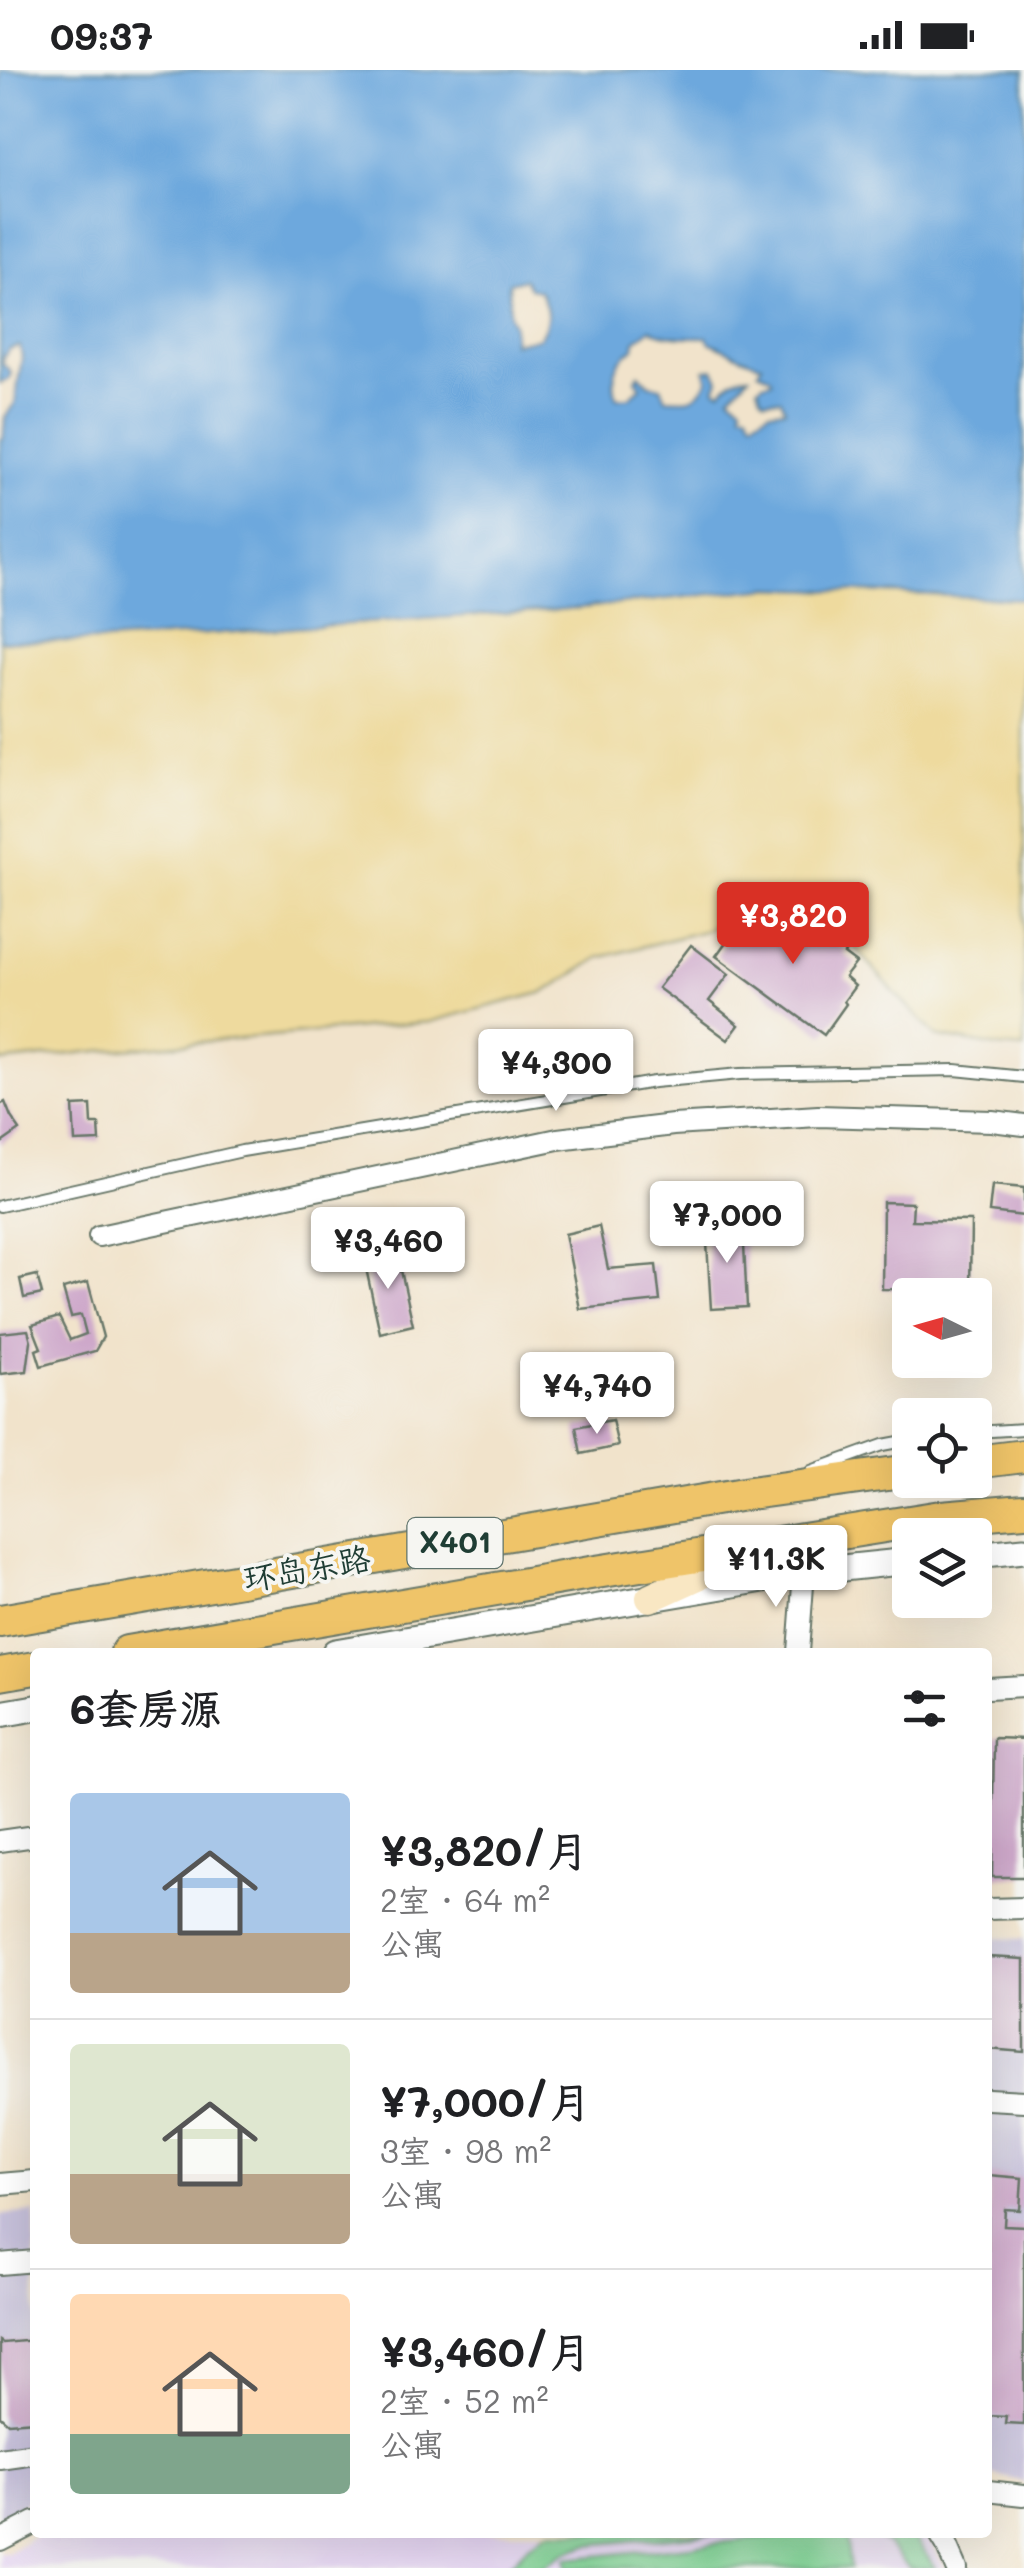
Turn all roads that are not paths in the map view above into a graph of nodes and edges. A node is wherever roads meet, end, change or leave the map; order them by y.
1 (1024, 1077) edge
2 (1024, 1124) edge
3 (0, 1206) edge
4 (99, 1236) dead end
5 (1024, 1429) edge
6 (992, 1431) edge
7 (892, 1443) edge
8 (1024, 1456) edge
9 (992, 1460) edge
10 (892, 1473) edge
11 (750, 1493) junction
12 (1024, 1510) edge
13 (941, 1517) junction
14 (1024, 1524) edge
15 (766, 1545) junction
16 (1024, 1550) edge
17 (992, 1553) edge
18 (892, 1563) edge
19 (804, 1572) junction
20 (650, 1598) junction
21 (0, 1621) edge
22 (150, 1648) edge
23 (358, 1648) edge
24 (798, 1648) edge
25 (30, 1669) edge
26 (0, 1674) edge
27 (1024, 1686) edge
28 (992, 1688) edge
29 (30, 1709) edge
30 (0, 1714) edge
31 (30, 1837) edge
32 (0, 1841) edge
33 (1024, 1908) edge
34 (992, 1909) edge
35 (992, 2099) edge
36 (1024, 2100) edge
37 (30, 2181) edge
38 (0, 2184) edge
39 (30, 2261) edge
40 (0, 2264) edge
41 (30, 2455) edge
42 (0, 2459) edge
43 (992, 2491) edge
44 (1024, 2495) edge
45 (30, 2525) edge
46 (942, 2538) edge
47 (0, 2540) edge
48 (956, 2568) edge

1 - 3 lane
2 - 4 street
5 - 6 lane
7 - 11 lane
8 - 9 main road
10 - 11 main road, 环岛东路 / X401
11 - 21 main road, 环岛东路 / X401
12 - 13 main road, 环岛东路 / X401
13 - 14 main road
13 - 15 main road, 环岛东路 / X401
15 - 20 main road
15 - 22 main road, 环岛东路 / X401
16 - 17 street
18 - 19 street
19 - 20 street
19 - 24 street
20 - 23 street
25 - 26 main road
27 - 28 street
29 - 30 street
31 - 32 street
33 - 34 street
35 - 36 street
37 - 38 street
39 - 40 street
41 - 42 street
43 - 44 street
45 - 47 street
46 - 48 street

